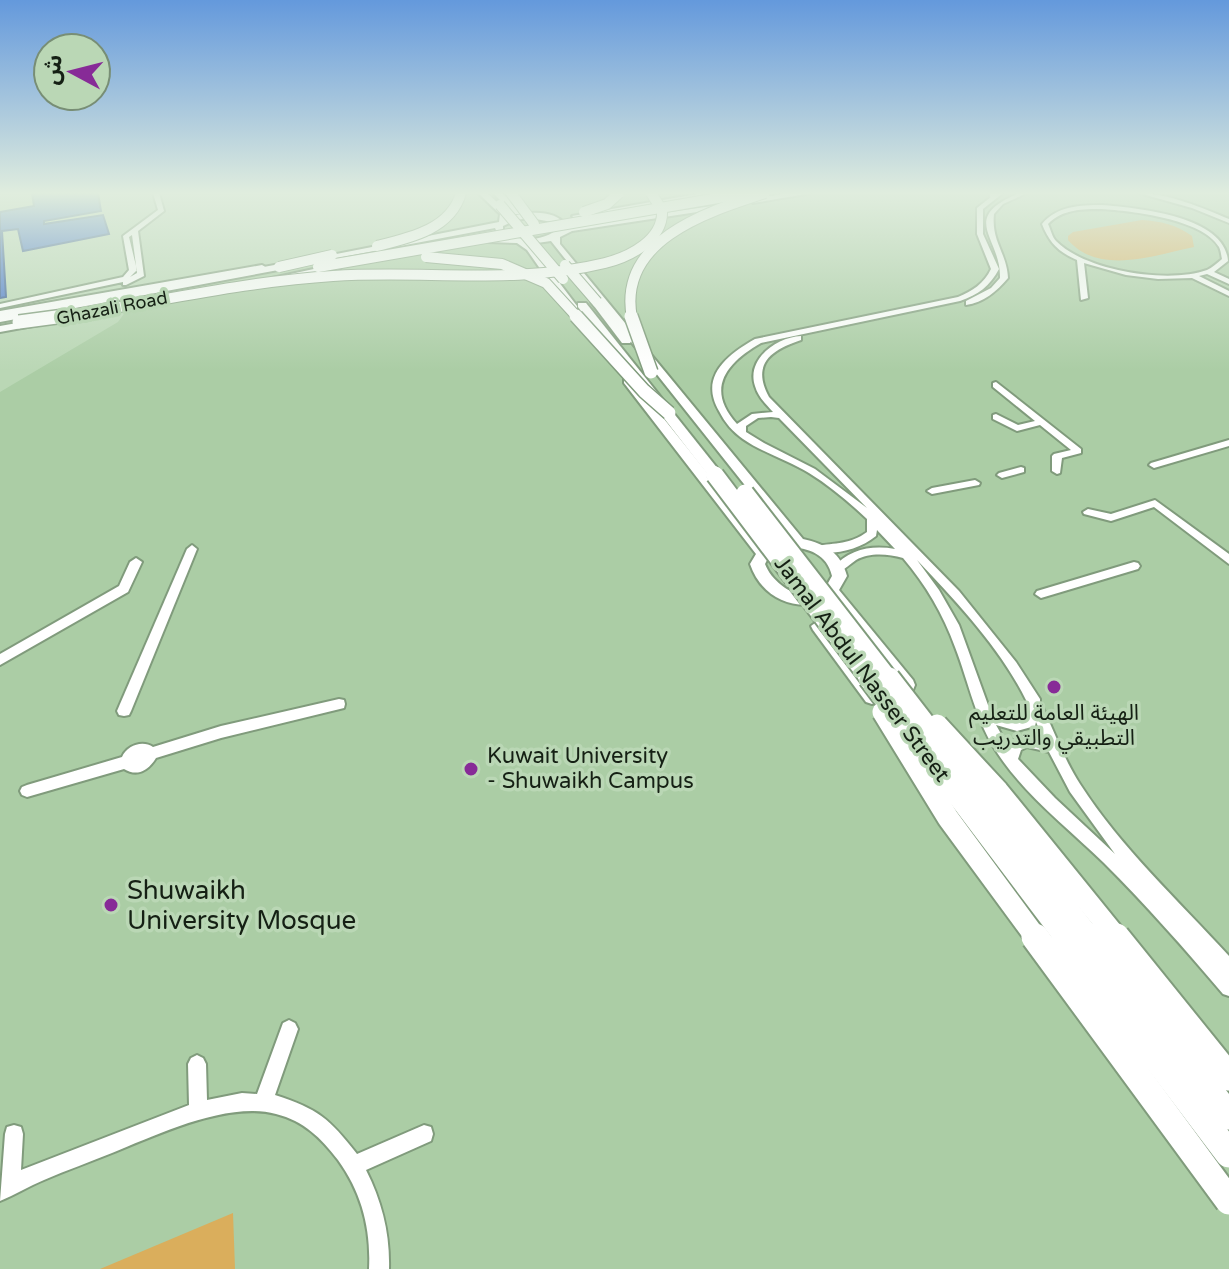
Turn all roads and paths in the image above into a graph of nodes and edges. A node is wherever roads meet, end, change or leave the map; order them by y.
1 (139, 252) edge
2 (351, 252) edge
3 (356, 252) edge
4 (388, 252) edge
5 (398, 252) edge
6 (533, 252) edge
7 (542, 252) edge
8 (553, 252) edge
9 (563, 252) edge
10 (630, 252) edge
11 (650, 252) edge
12 (988, 252) edge
13 (996, 252) edge
14 (1069, 252) edge
15 (1225, 252) edge
16 (1080, 259) junction
17 (284, 270) junction
18 (1209, 272) junction
19 (1194, 276) junction
20 (1229, 282) edge
21 (1229, 294) edge
22 (1084, 298) dead end
23 (0, 312) edge
24 (19, 322) junction
25 (0, 327) edge
26 (651, 372) junction
27 (996, 385) dead end
28 (765, 398) junction
29 (720, 406) junction
30 (669, 413) junction
31 (782, 416) junction
32 (996, 417) dead end
33 (1043, 422) junction
34 (741, 433) junction
35 (1229, 443) edge
36 (1154, 465) dead end
37 (1021, 470) dead end
38 (1057, 471) dead end
39 (1002, 475) dead end
40 (975, 483) dead end
41 (932, 491) dead end
42 (1088, 512) dead end
43 (872, 519) junction
44 (798, 542) junction
45 (192, 549) dead end
46 (820, 549) junction
47 (763, 553) junction
48 (907, 555) junction
49 (1229, 560) edge
50 (136, 562) dead end
51 (1134, 566) dead end
52 (839, 568) junction
53 (832, 591) junction
54 (1041, 594) dead end
55 (799, 599) junction
56 (0, 660) edge
57 (864, 660) junction
58 (1034, 698) junction
59 (339, 704) dead end
60 (980, 707) junction
61 (124, 711) dead end
62 (1055, 748) junction
63 (1011, 760) junction
64 (27, 791) dead end
65 (1229, 968) edge
66 (1229, 988) edge
67 (289, 1029) dead end
68 (197, 1064) dead end
69 (1229, 1077) edge
70 (1229, 1090) edge
71 (263, 1102) junction
72 (198, 1109) junction
73 (1229, 1116) edge
74 (14, 1134) dead end
75 (424, 1134) dead end
76 (1229, 1154) edge
77 (353, 1166) junction
78 (1229, 1178) edge
79 (6, 1188) edge
80 (1229, 1201) edge
81 (379, 1269) edge

1 - 23 street
2 - 17 highway, bridge
3 - 23 main road, Ghazali Road
4 - 17 highway, Ghazali Road, bridge
5 - 25 main road, Ghazali Road
6 - 47 main road
7 - 30 highway, Jamal Abdul Nasser Street, bridge
8 - 26 highway, Jamal Abdul Nasser Street, bridge
9 - 44 main road
10 - 24 highway, bridge
11 - 26 highway, bridge
12 - 29 street
13 - 28 street
14 - 16 street
15 - 18 street
16 - 19 street
16 - 22 street
17 - 23 highway
17 - 24 highway, bridge
17 - 30 highway, bridge
18 - 19 street
18 - 20 street
19 - 21 street
24 - 25 highway
26 - 57 highway, Jamal Abdul Nasser Street, bridge
27 - 33 street
28 - 29 street
28 - 31 street
29 - 34 street
30 - 57 highway, Jamal Abdul Nasser Street, bridge
31 - 34 street
31 - 58 street
32 - 33 street
33 - 38 street
34 - 43 street
35 - 36 street
37 - 39 street
40 - 41 street
42 - 49 street
43 - 46 street
43 - 48 street
44 - 46 main road
44 - 47 main road
45 - 61 street
46 - 52 main road
47 - 55 main road
48 - 52 street
48 - 60 street
50 - 56 street
51 - 54 street
52 - 53 main road
53 - 55 main road
53 - 70 main road
55 - 78 main road
57 - 69 highway, bridge
57 - 73 highway, Jamal Abdul Nasser Street, bridge
57 - 76 highway, Jamal Abdul Nasser Street, bridge
57 - 80 highway, bridge
58 - 60 street
58 - 62 street
59 - 64 street
60 - 63 street
62 - 63 street
62 - 65 street
63 - 66 street
67 - 71 street
68 - 72 street
71 - 72 street
71 - 77 street
72 - 79 street
74 - 79 street
75 - 77 street
77 - 81 street

